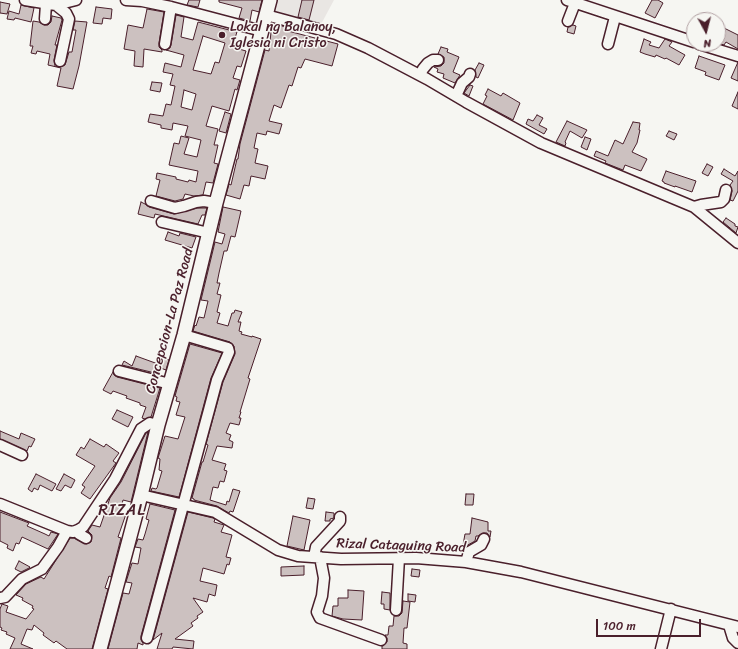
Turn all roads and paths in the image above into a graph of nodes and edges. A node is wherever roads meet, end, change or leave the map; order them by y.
1 (25, 0) edge
2 (76, 0) edge
3 (126, 0) edge
4 (270, 0) edge
5 (572, 1) edge
6 (51, 5) junction
7 (171, 7) junction
8 (266, 15) junction
9 (615, 17) junction
10 (45, 19) dead end
11 (568, 21) dead end
12 (262, 31) junction
13 (686, 39) edge
14 (165, 44) dead end
15 (608, 44) dead end
16 (725, 52) edge
17 (738, 56) edge
18 (438, 60) dead end
19 (60, 61) dead end
20 (470, 74) dead end
21 (420, 75) junction
22 (456, 96) junction
23 (726, 190) dead end
24 (151, 201) dead end
25 (216, 203) junction
26 (694, 207) junction
27 (162, 222) dead end
28 (209, 233) junction
29 (738, 243) edge
30 (184, 336) junction
31 (119, 372) dead end
32 (170, 384) junction
33 (158, 425) junction
34 (0, 445) edge
35 (22, 455) dead end
36 (141, 495) junction
37 (0, 504) edge
38 (184, 504) junction
39 (340, 517) dead end
40 (78, 530) junction
41 (67, 531) junction
42 (86, 538) dead end
43 (484, 539) dead end
44 (317, 557) junction
45 (399, 558) junction
46 (466, 562) junction
47 (0, 598) edge
48 (671, 609) junction
49 (396, 610) dead end
50 (734, 626) edge
51 (147, 638) dead end
52 (381, 640) dead end
53 (738, 644) edge
54 (100, 649) edge
55 (661, 649) edge
56 (736, 649) edge

1 - 6 street
2 - 6 street
3 - 7 street
4 - 8 main road, Concepcion-La Paz Road
5 - 9 street
5 - 11 street
6 - 10 street
6 - 19 street
7 - 12 street
7 - 14 street
8 - 12 main road, Concepcion-La Paz Road
8 - 21 street
9 - 13 street
9 - 15 street
12 - 25 main road, Concepcion-La Paz Road
16 - 17 street
18 - 21 street
20 - 22 street
21 - 22 street
22 - 26 street
23 - 26 street
24 - 25 street
25 - 28 main road, Concepcion-La Paz Road
26 - 29 street
27 - 28 street
28 - 30 main road, Concepcion-La Paz Road
30 - 32 main road, Concepcion-La Paz Road
30 - 38 street
31 - 32 street
32 - 33 main road, Concepcion-La Paz Road
33 - 36 main road, Concepcion-La Paz Road
33 - 40 street
34 - 35 street
36 - 38 street, Rizal Cataguing Road
36 - 54 main road, Concepcion-La Paz Road
37 - 41 street
38 - 44 street, Rizal Cataguing Road
38 - 51 street
39 - 44 street
40 - 41 street
40 - 42 street
41 - 47 street
43 - 46 street
44 - 45 street, Rizal Cataguing Road
44 - 52 street
45 - 46 street, Rizal Cataguing Road
45 - 49 street
46 - 48 street, Rizal Cataguing Road
48 - 50 street, Rizal Cataguing Road
48 - 55 street
50 - 53 street
53 - 56 street

